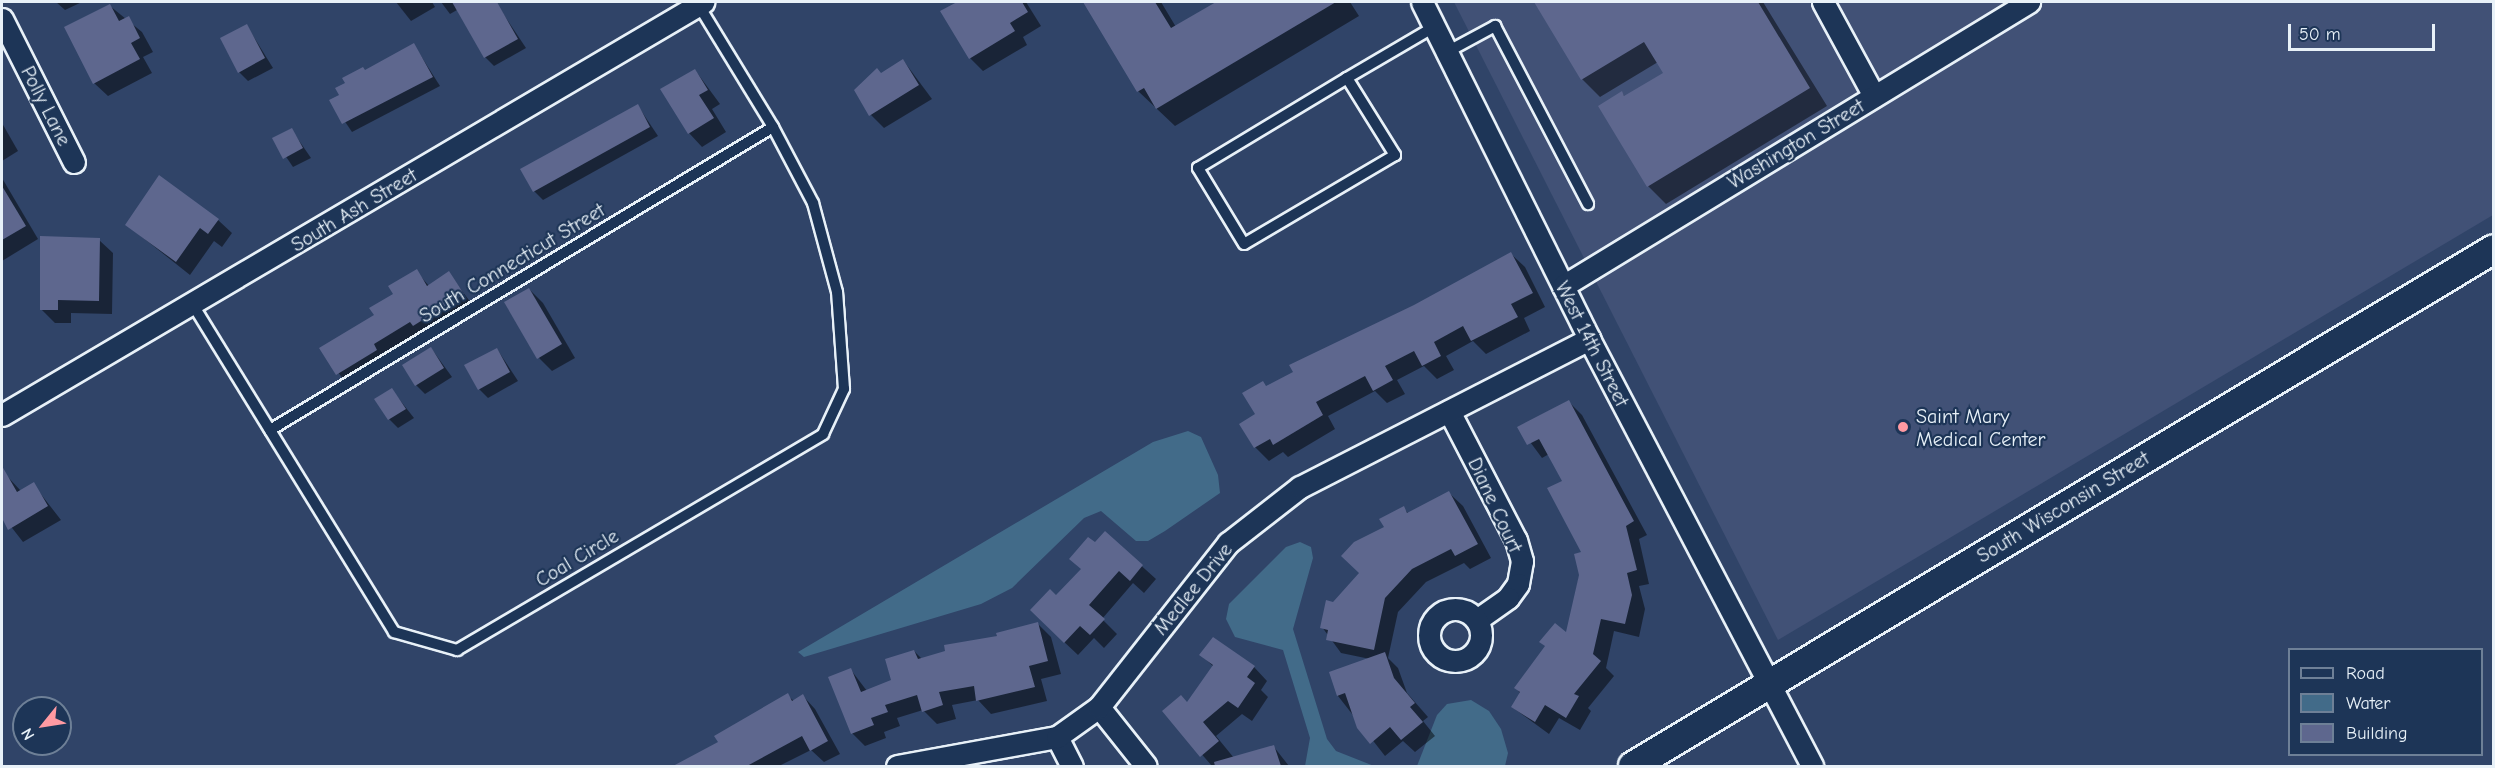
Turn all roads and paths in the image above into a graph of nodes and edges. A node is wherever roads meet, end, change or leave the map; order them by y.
1 (1422, 2) edge
2 (1823, 2) edge
3 (2029, 2) edge
4 (701, 3) edge
5 (2, 19) edge
6 (1434, 27) junction
7 (1447, 52) junction
8 (1347, 78) junction
9 (1874, 96) junction
10 (773, 127) junction
11 (74, 162) dead end
12 (1588, 204) dead end
13 (2493, 249) edge
14 (1563, 286) junction
15 (193, 305) junction
16 (1589, 339) junction
17 (1449, 411) junction
18 (2, 415) edge
19 (270, 430) junction
20 (1477, 620) dead end
21 (1770, 684) junction
22 (1099, 708) junction
23 (1057, 737) junction
24 (897, 766) edge
25 (1072, 766) edge
26 (1146, 766) edge
27 (1633, 766) edge
28 (1812, 766) edge

1 - 6 street, West 14th Street
2 - 9 street
3 - 9 street, Washington Street
4 - 10 lane, Coal Circle
4 - 15 street, South Ash Street
5 - 11 street, Polly Lane
6 - 7 street, West 14th Street
6 - 8 lane
7 - 12 lane
7 - 14 street, West 14th Street
8 - 8 lane
9 - 14 street, Washington Street
10 - 19 lane, South Connecticut Street
10 - 19 lane, Coal Circle
13 - 21 street, South Wisconsin Street
14 - 16 street, West 14th Street
15 - 18 street, South Ash Street
15 - 19 lane, Coal Circle
16 - 17 street, Medlee Drive
16 - 21 street, West 14th Street
17 - 20 street, Diane Court
17 - 22 street, Medlee Drive
21 - 27 street, South Wisconsin Street
21 - 28 street, West 14th Street
22 - 23 street, Medlee Drive
22 - 26 street
23 - 24 street, Medlee Drive
23 - 25 street

